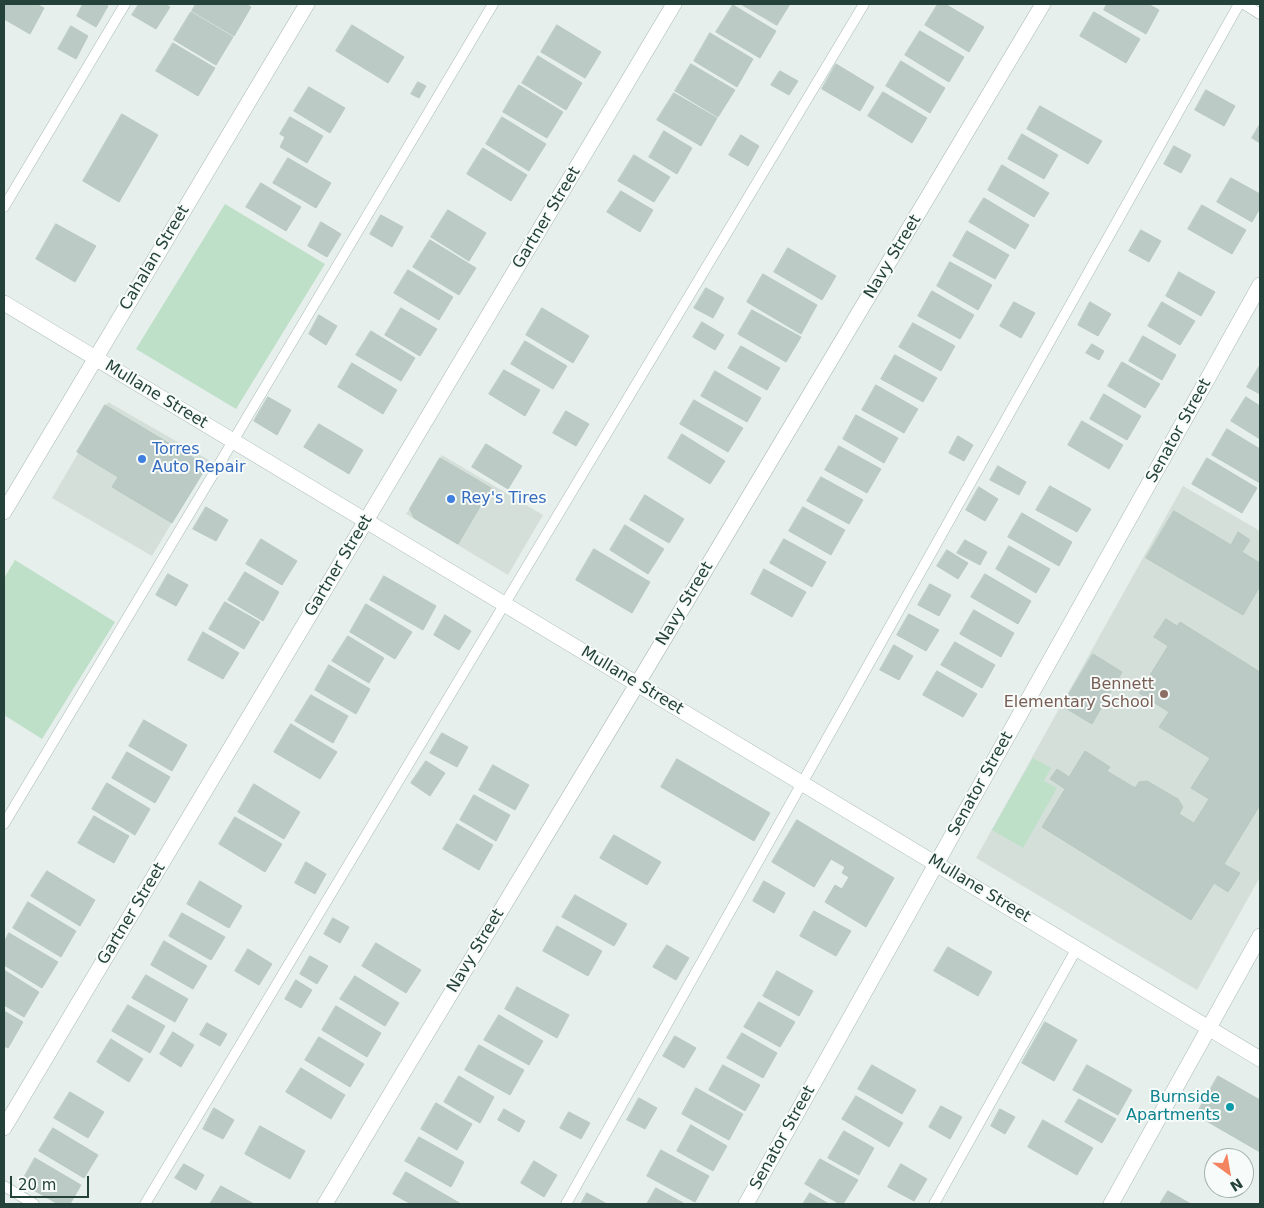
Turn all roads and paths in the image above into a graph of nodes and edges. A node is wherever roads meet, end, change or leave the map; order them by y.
1 (125, 4) edge
2 (307, 4) edge
3 (493, 4) edge
4 (674, 4) edge
5 (864, 4) edge
6 (1044, 4) edge
7 (1239, 4) edge
8 (1244, 4) edge
9 (1260, 14) edge
10 (4, 206) edge
11 (1260, 286) edge
12 (4, 303) edge
13 (96, 359) junction
14 (233, 441) junction
15 (4, 512) edge
16 (366, 521) junction
17 (504, 604) junction
18 (637, 685) junction
19 (802, 783) junction
20 (4, 824) edge
21 (937, 864) junction
22 (1260, 936) edge
23 (1077, 948) junction
24 (1209, 1028) junction
25 (1260, 1059) edge
26 (4, 1128) edge
27 (4, 1186) edge
28 (34, 1204) edge
29 (145, 1204) edge
30 (325, 1204) edge
31 (566, 1204) edge
32 (746, 1204) edge
33 (934, 1204) edge
34 (1110, 1204) edge

1 - 10 lane
2 - 13 street, Cahalan Street
3 - 14 lane
4 - 16 street, Gartner Street
5 - 17 lane
6 - 18 street, Navy Street
7 - 19 lane
8 - 9 lane
11 - 21 street, Senator Street
12 - 13 street, Mullane Street
13 - 14 street, Mullane Street
13 - 15 street, Cahalan Street
14 - 16 street, Mullane Street
14 - 20 lane
16 - 17 street, Mullane Street
16 - 26 street, Gartner Street
17 - 18 street, Mullane Street
17 - 29 lane
18 - 19 street, Mullane Street
18 - 30 street, Navy Street
19 - 21 street, Mullane Street
19 - 31 lane
21 - 23 street, Mullane Street
21 - 32 street, Senator Street
22 - 24 street
23 - 24 street, Mullane Street
23 - 33 lane
24 - 25 street, Mullane Street
24 - 34 street
27 - 28 lane

